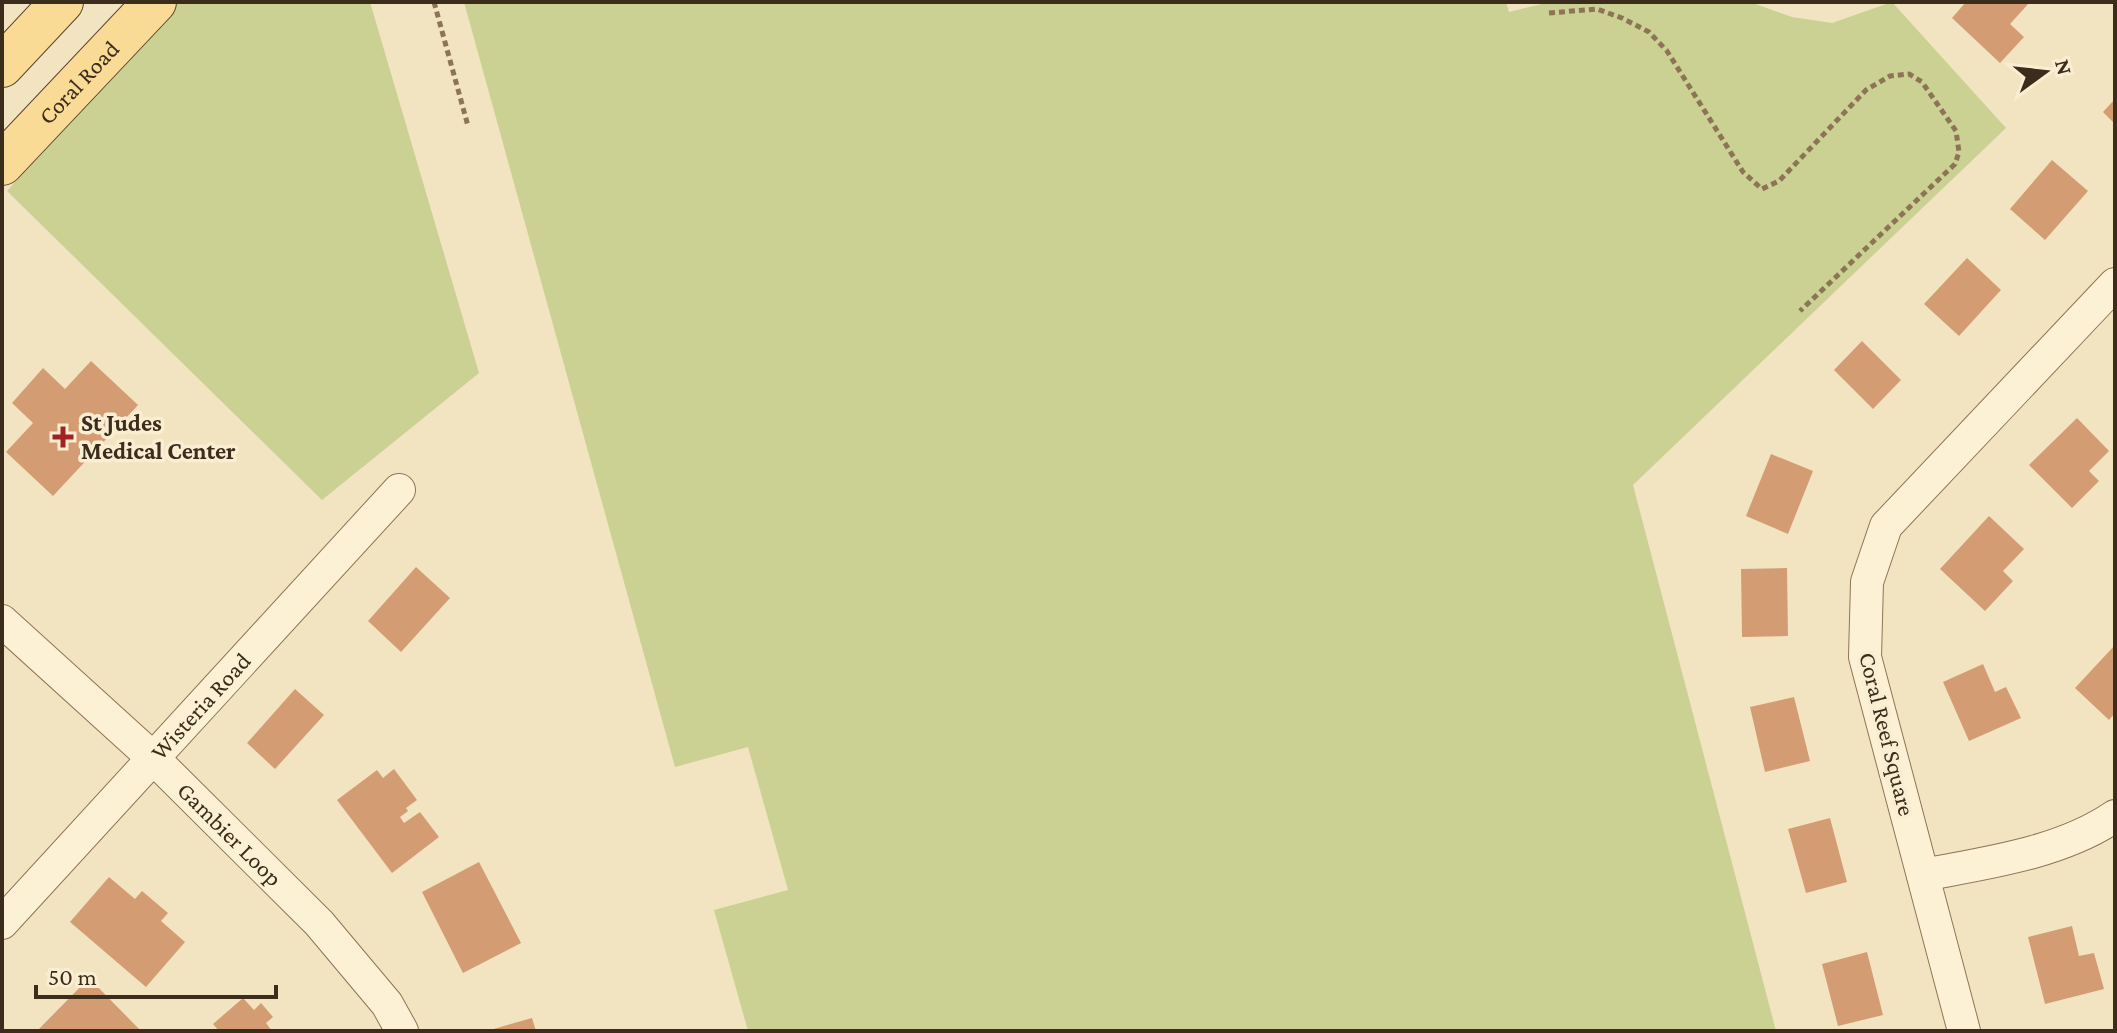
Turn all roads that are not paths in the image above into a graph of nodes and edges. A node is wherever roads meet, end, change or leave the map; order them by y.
1 (62, 2) edge
2 (155, 2) edge
3 (2, 66) edge
4 (2, 164) edge
5 (2115, 284) edge
6 (399, 490) dead end
7 (2, 621) edge
8 (153, 758) junction
9 (2115, 816) edge
10 (1923, 875) junction
11 (2, 923) edge
12 (402, 1031) edge
13 (1964, 1031) edge

1 - 3 main road
2 - 4 main road, Coral Road
5 - 10 street, Coral Reef Square
6 - 8 street, Wisteria Road
7 - 8 street, Gambier Loop
8 - 11 street, Wisteria Road
8 - 12 street, Gambier Loop
9 - 10 street
10 - 13 street, Coral Reef Square

